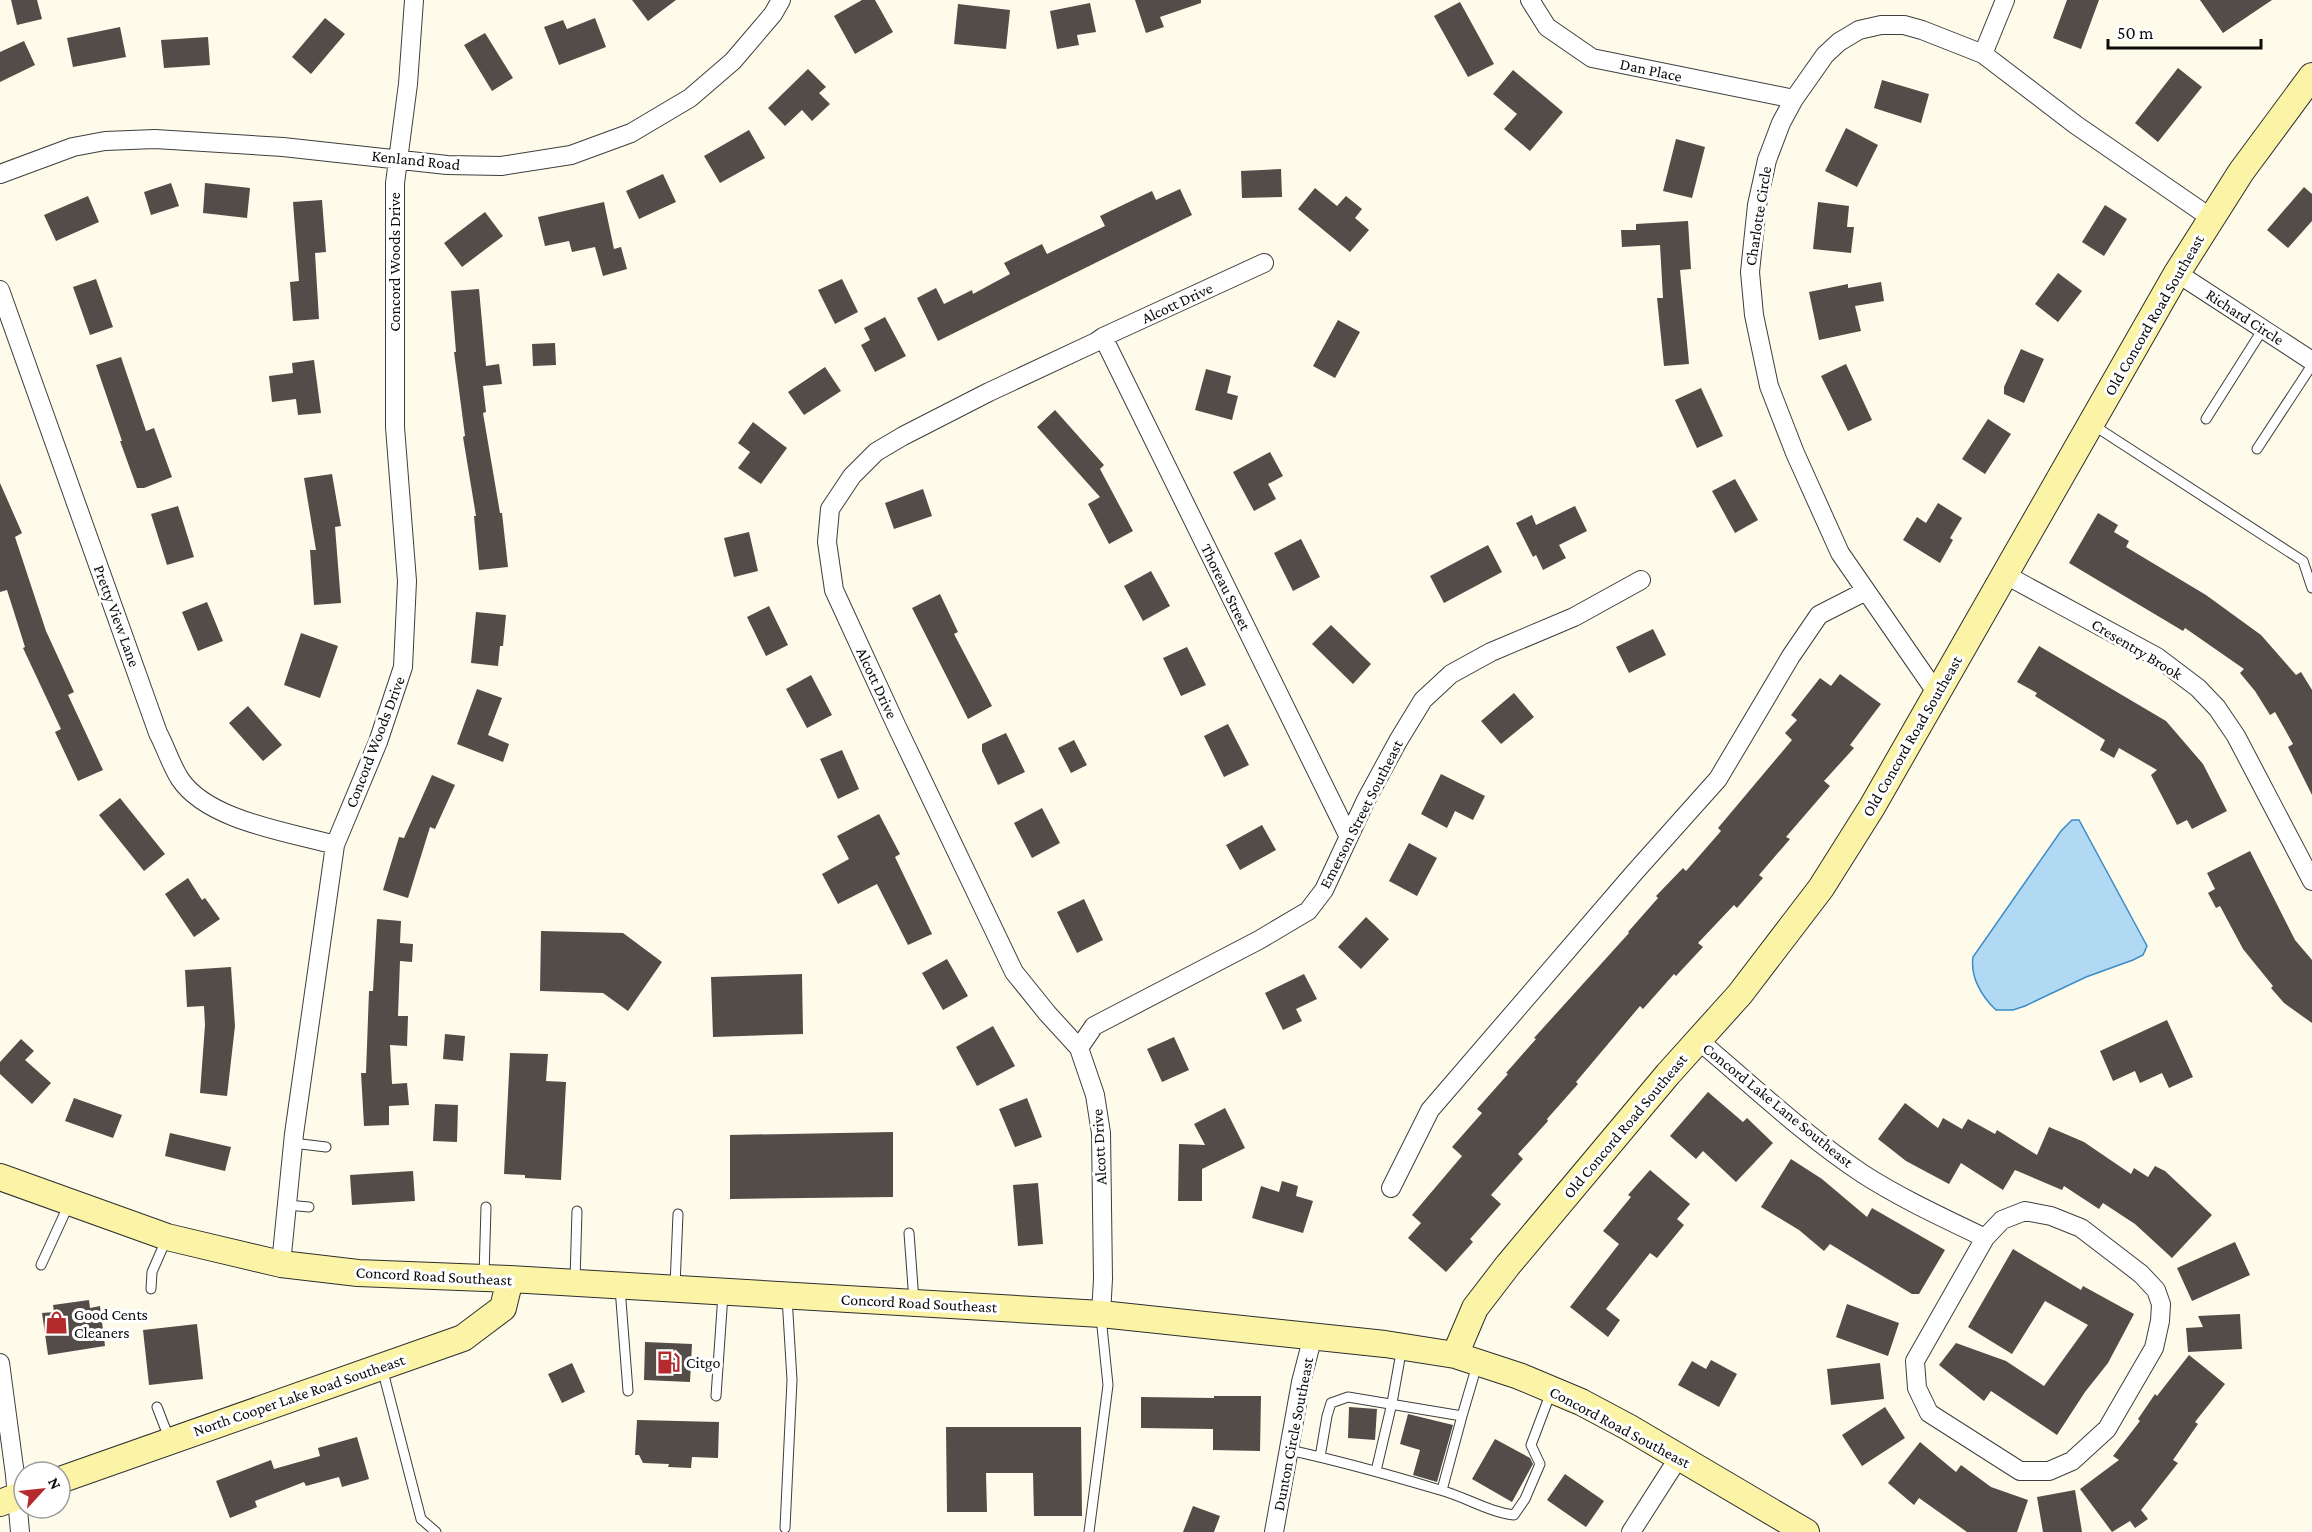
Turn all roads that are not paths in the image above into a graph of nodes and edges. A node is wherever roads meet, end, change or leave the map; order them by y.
1 (414, 0) edge
2 (781, 0) edge
3 (1530, 0) edge
4 (2005, 0) edge
5 (1983, 54) junction
6 (2312, 76) edge
7 (1794, 99) junction
8 (399, 158) junction
9 (0, 174) edge
10 (2211, 218) junction
11 (1264, 263) dead end
12 (2177, 273) junction
13 (0, 290) edge
14 (2263, 329) junction
15 (1103, 337) junction
16 (2312, 363) edge
17 (2206, 419) dead end
18 (2091, 424) junction
19 (2257, 449) dead end
20 (2004, 574) junction
21 (1641, 580) dead end
22 (2312, 588) edge
23 (1866, 591) junction
24 (1936, 692) junction
25 (1349, 837) junction
26 (335, 845) junction
27 (2312, 881) edge
28 (1698, 1040) junction
29 (1080, 1048) junction
30 (293, 1143) junction
31 (326, 1147) dead end
32 (0, 1177) edge
33 (1391, 1188) dead end
34 (70, 1202) junction
35 (287, 1205) junction
36 (309, 1207) dead end
37 (486, 1207) dead end
38 (577, 1211) dead end
39 (678, 1214) dead end
40 (909, 1233) dead end
41 (167, 1238) junction
42 (1985, 1238) junction
43 (281, 1264) junction
44 (41, 1265) dead end
45 (484, 1278) junction
46 (510, 1279) junction
47 (575, 1283) junction
48 (620, 1286) junction
49 (151, 1289) dead end
50 (675, 1289) junction
51 (724, 1292) junction
52 (787, 1296) junction
53 (914, 1303) junction
54 (1101, 1314) junction
55 (1313, 1336) junction
56 (1402, 1347) junction
57 (1467, 1359) junction
58 (0, 1363) edge
59 (382, 1366) junction
60 (1552, 1390) junction
61 (628, 1391) dead end
62 (716, 1396) dead end
63 (1392, 1403) junction
64 (157, 1407) dead end
65 (1462, 1416) junction
66 (170, 1440) junction
67 (1289, 1450) junction
68 (1320, 1457) junction
69 (1680, 1457) junction
70 (1376, 1471) junction
71 (72, 1476) edge
72 (12, 1479) edge
73 (1442, 1490) junction
74 (785, 1528) dead end
75 (436, 1532) edge
76 (1089, 1532) edge
77 (1274, 1532) edge
78 (1631, 1532) edge
79 (1806, 1532) edge

1 - 8 street, Concord Woods Drive
2 - 8 street, Kenland Road
3 - 7 street, Dan Place
4 - 5 street
5 - 7 street, Charlotte Circle
5 - 10 street, Charlotte Circle
6 - 10 street, Old Concord Road Southeast
7 - 23 street, Charlotte Circle
8 - 9 street, Kenland Road
8 - 26 street, Concord Woods Drive
10 - 12 street, Old Concord Road Southeast
11 - 15 street, Alcott Drive
12 - 14 street, Richard Circle
12 - 18 street, Old Concord Road Southeast
13 - 26 street, Pretty View Lane
14 - 16 street, Richard Circle
14 - 17 lane
15 - 25 street, Thoreau Street
15 - 29 street, Alcott Drive
16 - 19 lane
18 - 20 street, Old Concord Road Southeast
18 - 22 lane
20 - 24 street, Old Concord Road Southeast
20 - 27 street, Cresentry Brook
21 - 25 street, Emerson Street Southeast
23 - 24 street, Charlotte Circle
23 - 33 street
24 - 28 street, Old Concord Road Southeast
25 - 29 street, Emerson Street Southeast
26 - 30 street, Concord Woods Drive
28 - 42 street, Concord Lake Lane Southeast
28 - 57 street, Old Concord Road Southeast
29 - 54 street, Alcott Drive
30 - 31 lane
30 - 35 street, Concord Woods Drive
32 - 34 street, Concord Road Southeast
34 - 41 street, Concord Road Southeast
34 - 44 lane
35 - 36 lane
35 - 43 street, Concord Woods Drive
37 - 45 lane
38 - 47 lane
39 - 50 lane
40 - 53 lane
41 - 43 street, Concord Road Southeast
41 - 49 lane
42 - 42 street
43 - 45 street, Concord Road Southeast
45 - 46 street, Concord Road Southeast
46 - 47 street, Concord Road Southeast
46 - 59 street, North Cooper Lake Road Southeast
47 - 48 street, Concord Road Southeast
48 - 50 street, Concord Road Southeast
48 - 61 lane
50 - 51 street, Concord Road Southeast
51 - 52 street, Concord Road Southeast
51 - 62 lane
52 - 53 street, Concord Road Southeast
52 - 74 lane
53 - 54 street, Concord Road Southeast
54 - 55 street, Concord Road Southeast
54 - 76 lane
55 - 56 street, Concord Road Southeast
55 - 67 street, Dunton Circle Southeast
56 - 57 street, Concord Road Southeast
56 - 63 lane
57 - 60 street, Concord Road Southeast
57 - 65 lane
58 - 72 street
59 - 66 street, North Cooper Lake Road Southeast
59 - 75 lane
60 - 69 street, Concord Road Southeast
60 - 73 lane
63 - 65 lane
63 - 68 lane
63 - 70 lane
64 - 66 lane
65 - 73 lane
66 - 71 street, North Cooper Lake Road Southeast
67 - 68 lane
67 - 77 street, Dunton Circle Southeast
68 - 70 lane
69 - 78 street
69 - 79 street, Concord Road Southeast
70 - 73 lane

